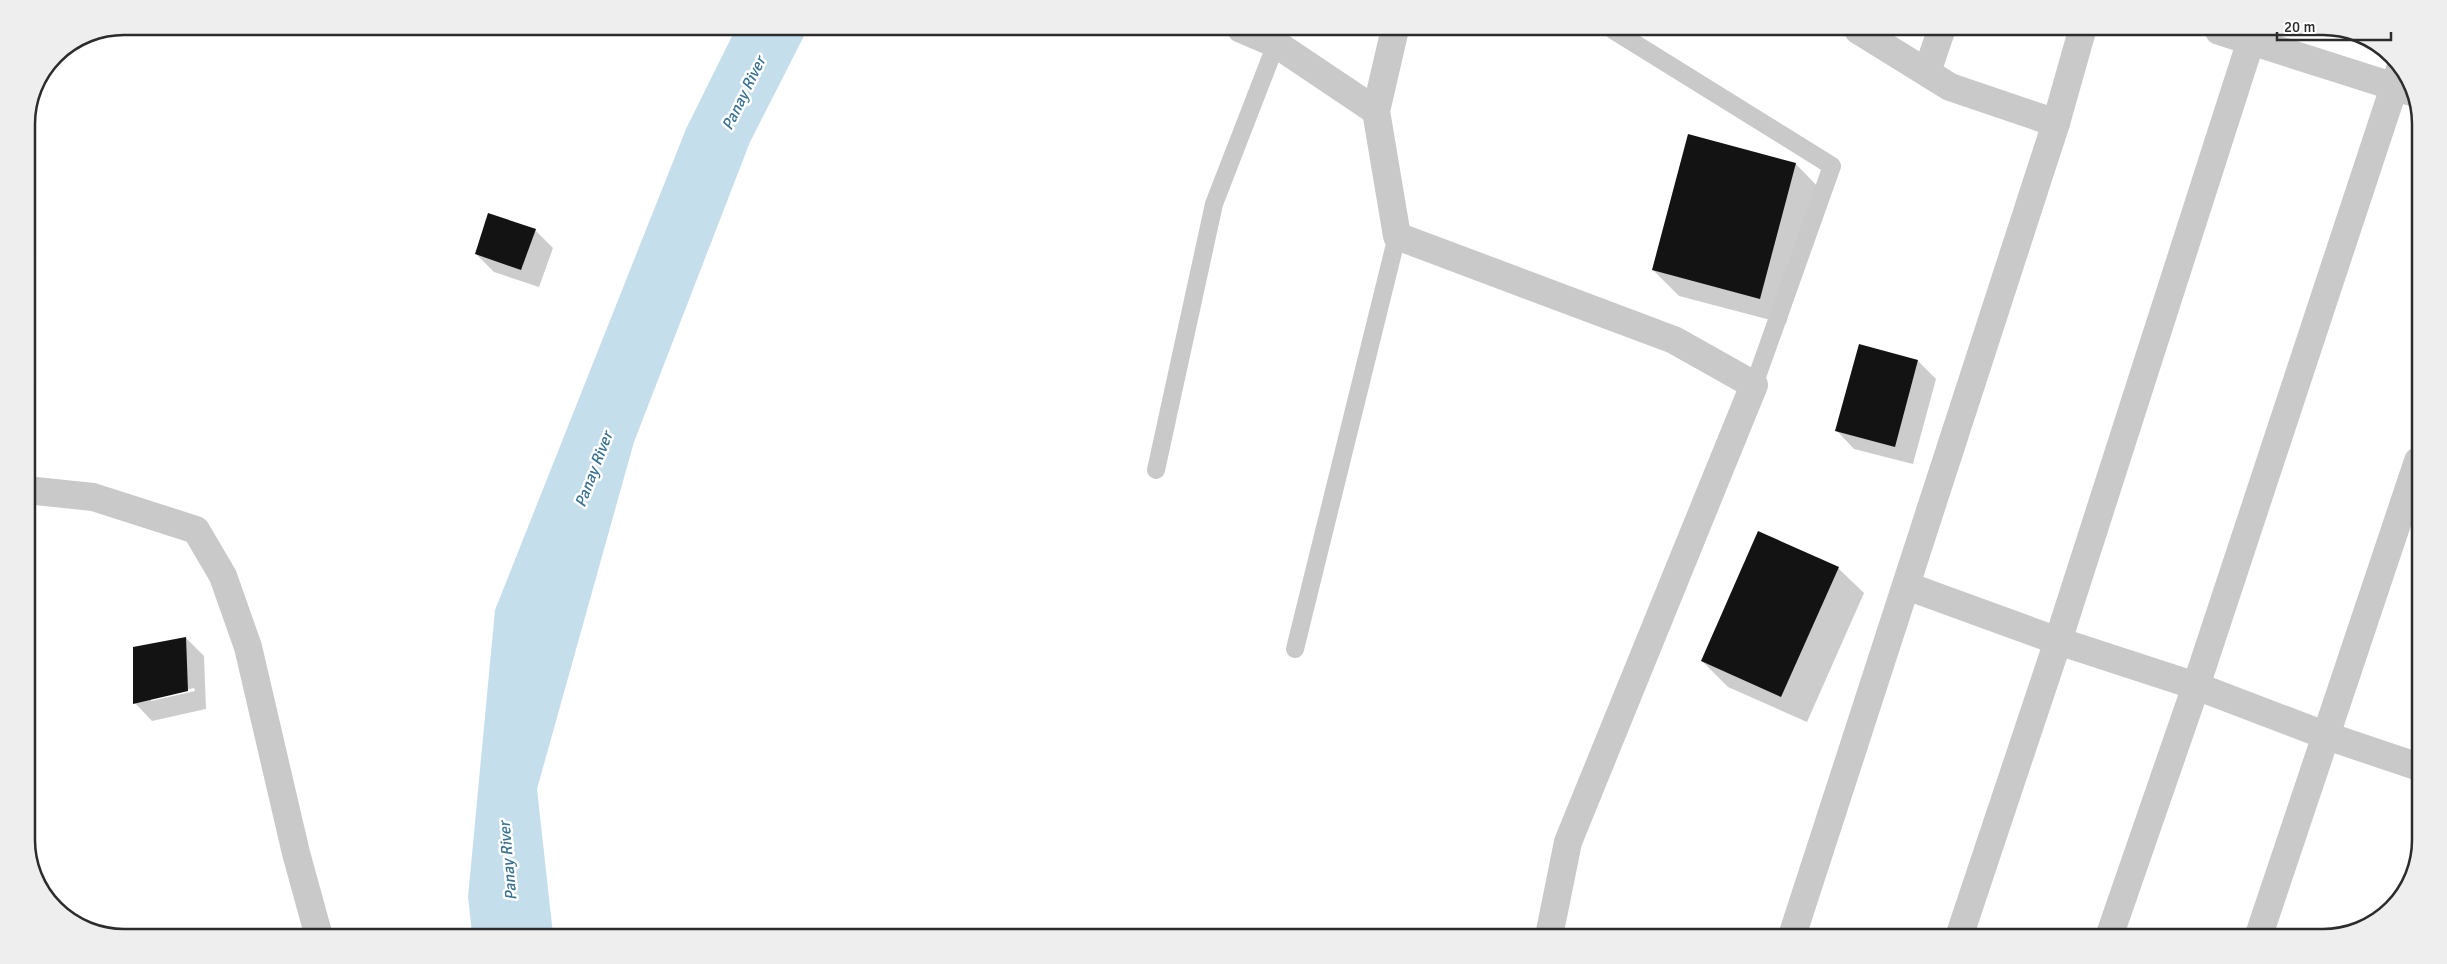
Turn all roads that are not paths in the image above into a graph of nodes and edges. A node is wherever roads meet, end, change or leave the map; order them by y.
1 (1255, 35) edge
2 (1394, 35) edge
3 (1621, 35) edge
4 (1866, 35) edge
5 (1940, 35) edge
6 (2081, 35) edge
7 (2252, 36) edge
8 (1276, 44) junction
9 (1927, 72) junction
10 (2400, 80) edge
11 (2401, 83) edge
12 (1376, 111) junction
13 (2056, 123) junction
14 (1397, 236) junction
15 (1754, 385) junction
16 (1156, 470) dead end
17 (2412, 479) edge
18 (35, 491) edge
19 (1906, 586) junction
20 (2058, 641) junction
21 (1295, 649) dead end
22 (2196, 686) junction
23 (2327, 736) junction
24 (2412, 765) edge
25 (317, 929) edge
26 (1550, 929) edge
27 (1794, 929) edge
28 (1962, 929) edge
29 (2112, 929) edge
30 (2261, 929) edge

1 - 8 street
2 - 12 street
3 - 15 lane
4 - 9 street
5 - 9 street
6 - 13 street
7 - 10 street
7 - 20 street
8 - 12 street
8 - 16 lane
9 - 13 street
11 - 22 street
12 - 14 street
13 - 19 street
14 - 15 street
14 - 21 lane
15 - 26 street
17 - 23 street
18 - 25 street
19 - 20 street
19 - 27 street
20 - 22 street
20 - 28 street
22 - 23 street
22 - 29 street
23 - 24 street
23 - 30 street

